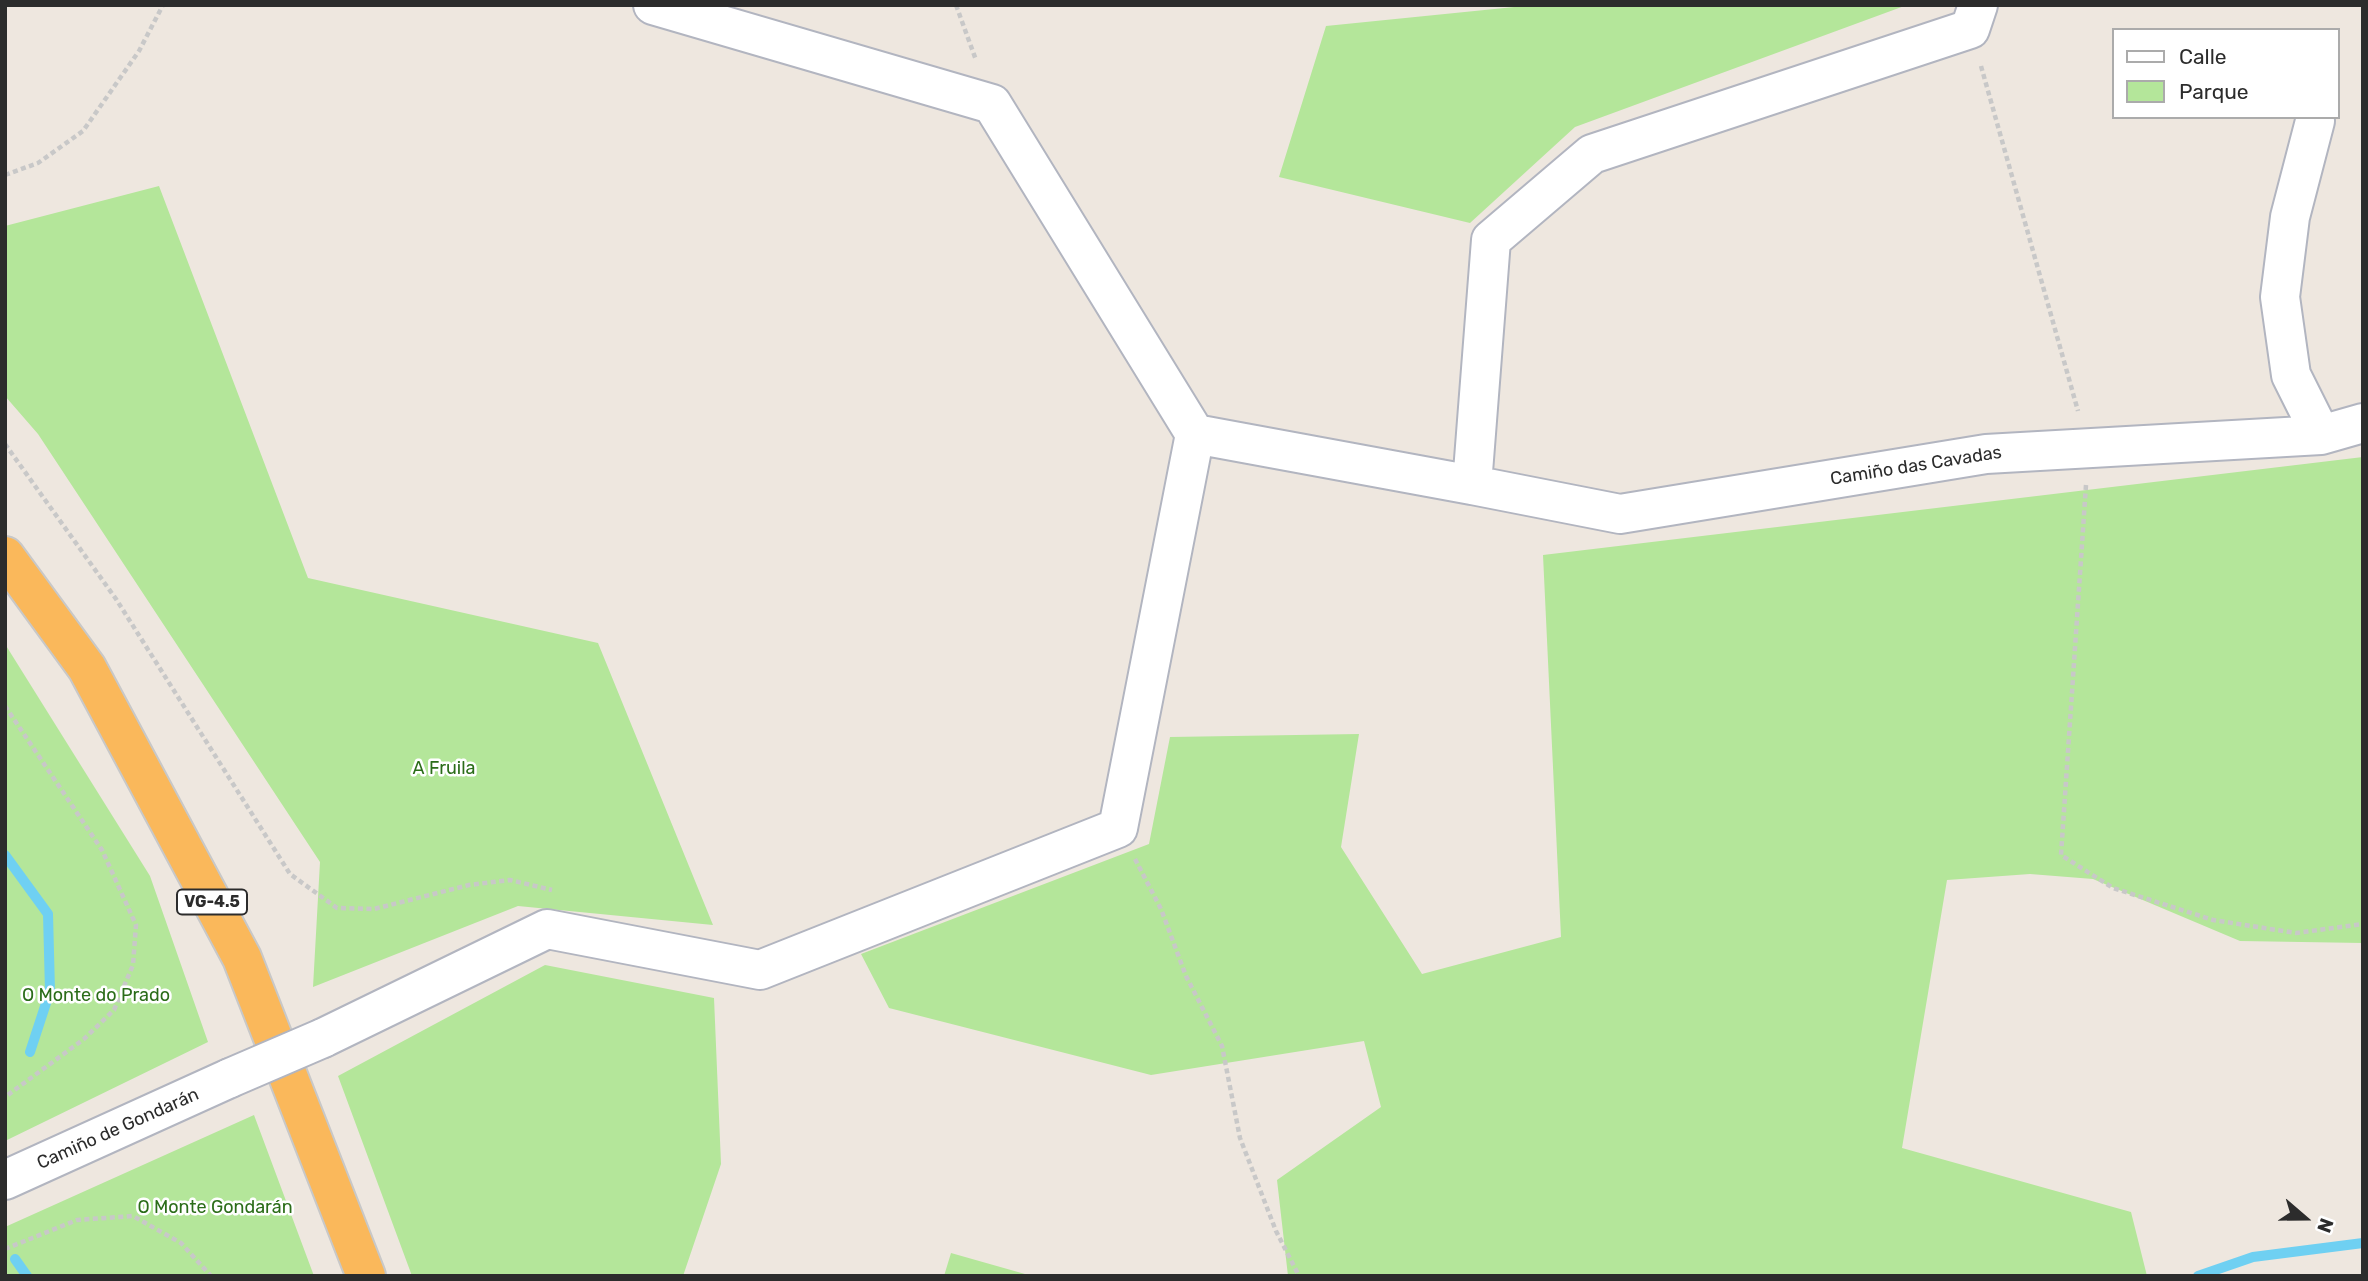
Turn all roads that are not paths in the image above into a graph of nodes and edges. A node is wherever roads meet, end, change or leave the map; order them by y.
1 (653, 5) edge
2 (1974, 17) edge
3 (2315, 121) dead end
4 (2363, 423) edge
5 (1195, 434) junction
6 (2321, 435) junction
7 (1472, 485) junction
8 (5, 556) edge
9 (5, 1180) edge
10 (366, 1276) edge

1 - 5 street
2 - 7 street
3 - 6 street
4 - 6 street, Camiño das Cavadas
5 - 7 street, Camiño das Cavadas
5 - 9 street, Camiño de Gondarán, bridge
6 - 7 street, Camiño das Cavadas
8 - 10 highway, VG-4.5

